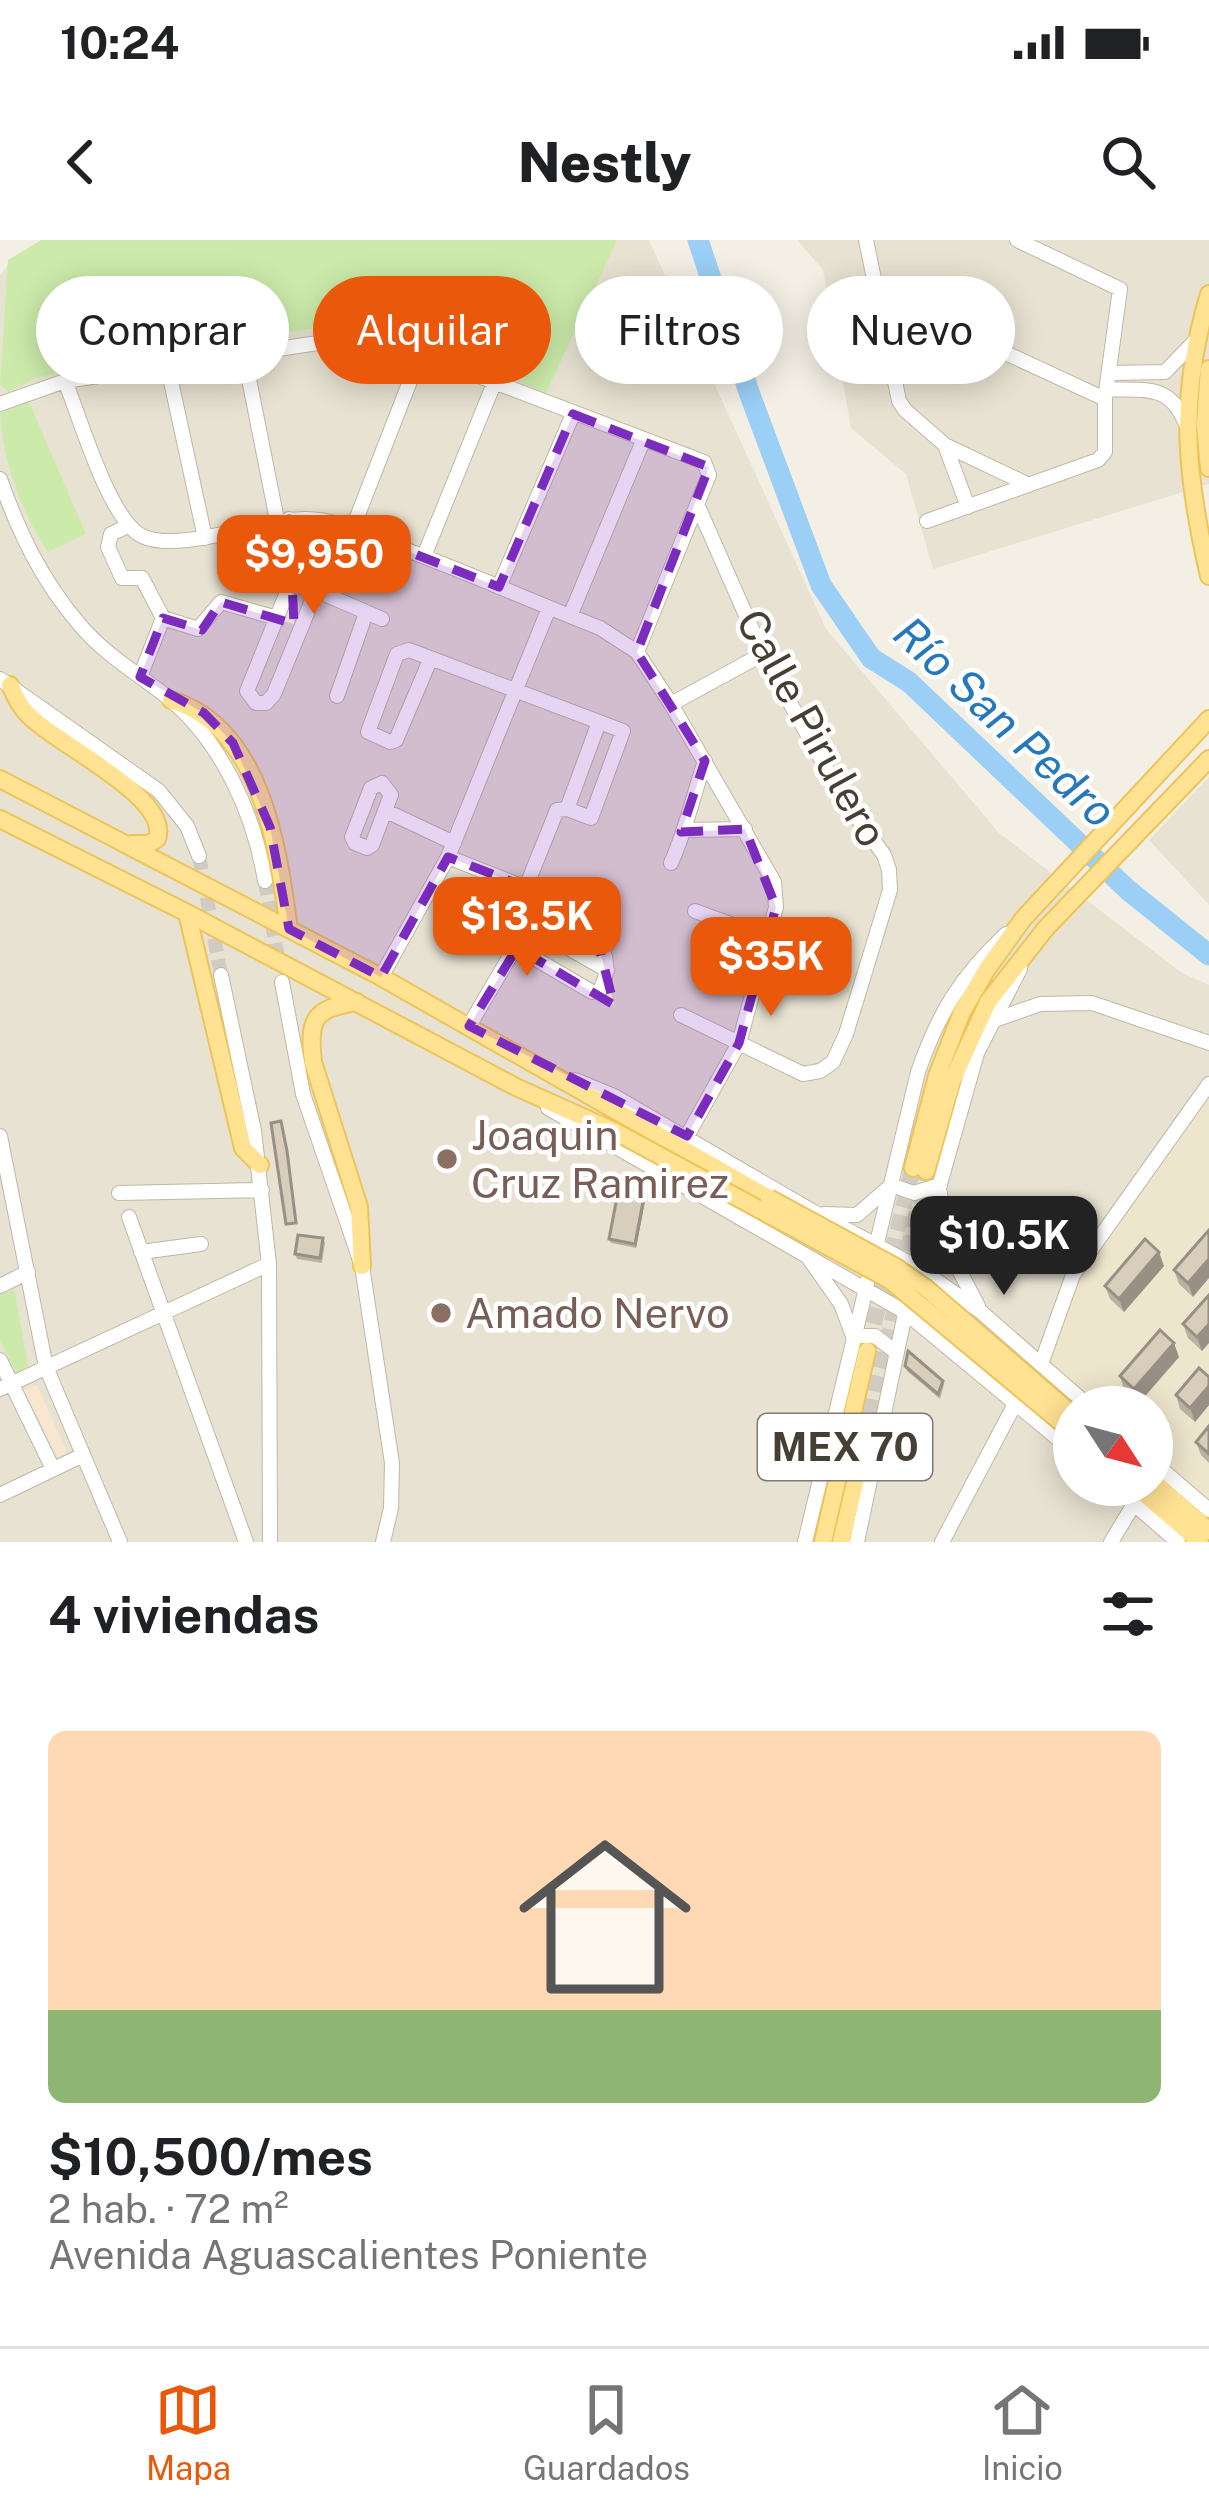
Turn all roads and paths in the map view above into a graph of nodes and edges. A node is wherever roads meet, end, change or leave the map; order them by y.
1 (866, 240) edge
2 (1017, 240) edge
3 (874, 276) edge
4 (1209, 294) edge
5 (1195, 341) junction
6 (1015, 350) edge
7 (1209, 369) edge
8 (57, 384) edge
9 (66, 384) edge
10 (171, 384) edge
11 (251, 384) edge
12 (409, 384) edge
13 (494, 384) edge
14 (500, 384) edge
15 (896, 384) edge
16 (1107, 387) junction
17 (0, 404) edge
18 (573, 414) junction
19 (1186, 422) junction
20 (644, 441) junction
21 (945, 445) junction
22 (1209, 465) edge
23 (1189, 469) junction
24 (0, 479) edge
25 (1029, 485) junction
26 (698, 505) junction
27 (968, 507) junction
28 (283, 519) junction
29 (927, 521) dead end
30 (128, 526) junction
31 (352, 530) junction
32 (205, 538) junction
33 (401, 548) junction
34 (424, 556) junction
35 (391, 571) dead end
36 (1209, 577) edge
37 (292, 580) junction
38 (500, 587) junction
39 (316, 591) junction
40 (549, 608) junction
41 (366, 613) junction
42 (570, 616) junction
43 (164, 619) junction
44 (277, 619) junction
45 (382, 619) dead end
46 (637, 652) junction
47 (763, 654) junction
48 (430, 660) junction
49 (140, 677) junction
50 (5, 682) edge
51 (515, 691) junction
52 (338, 696) dead end
53 (171, 700) junction
54 (671, 704) junction
55 (1209, 719) edge
56 (599, 722) junction
57 (1209, 759) edge
58 (705, 761) junction
59 (0, 779) edge
60 (566, 809) junction
61 (386, 811) dead end
62 (0, 819) edge
63 (745, 829) junction
64 (686, 830) junction
65 (127, 844) junction
66 (451, 850) junction
67 (199, 856) tunnel mouth
68 (671, 863) dead end
69 (265, 881) tunnel mouth
70 (526, 887) junction
71 (539, 908) junction
72 (695, 910) dead end
73 (187, 913) junction
74 (1023, 919) junction
75 (531, 927) junction
76 (290, 929) junction
77 (768, 938) junction
78 (517, 948) junction
79 (1030, 948) junction
80 (607, 970) junction
81 (221, 975) tunnel mouth
82 (381, 977) junction
83 (282, 982) tunnel mouth
84 (357, 1002) junction
85 (681, 1015) dead end
86 (992, 1021) junction
87 (469, 1026) junction
88 (739, 1043) junction
89 (1209, 1043) edge
90 (538, 1066) junction
91 (1209, 1084) edge
92 (516, 1087) junction
93 (0, 1136) edge
94 (687, 1136) junction
95 (260, 1165) junction
96 (926, 1174) junction
97 (891, 1185) junction
98 (5, 1186) edge
99 (262, 1190) junction
100 (119, 1192) dead end
101 (812, 1211) junction
102 (129, 1217) dead end
103 (200, 1244) dead end
104 (878, 1246) junction
105 (141, 1252) junction
106 (803, 1252) junction
107 (269, 1264) junction
108 (362, 1266) junction
109 (916, 1267) junction
110 (28, 1272) junction
111 (0, 1286) edge
112 (867, 1288) junction
113 (980, 1311) junction
114 (164, 1312) junction
115 (905, 1312) junction
116 (853, 1336) junction
117 (1011, 1338) junction
118 (867, 1352) tunnel mouth
119 (897, 1353) junction
120 (0, 1360) edge
121 (1041, 1364) junction
122 (46, 1366) junction
123 (982, 1372) junction
124 (6, 1386) edge
125 (1066, 1386) edge
126 (1053, 1398) edge
127 (1016, 1402) junction
128 (1053, 1416) edge
129 (1053, 1434) edge
130 (81, 1456) junction
131 (860, 1462) tunnel mouth
132 (53, 1469) junction
133 (1173, 1479) edge
134 (0, 1495) edge
135 (1173, 1499) edge
136 (1128, 1506) edge
137 (1145, 1506) edge
138 (1150, 1506) edge
139 (1209, 1510) edge
140 (1209, 1531) edge
141 (120, 1542) edge
142 (246, 1542) edge
143 (273, 1542) edge
144 (383, 1542) edge
145 (806, 1542) edge
146 (823, 1542) edge
147 (841, 1542) edge
148 (856, 1542) edge
149 (942, 1542) edge
150 (1111, 1542) edge
151 (1178, 1542) edge
152 (1200, 1542) edge

1 - 3 street
2 - 16 street
4 - 5 main road
5 - 16 street
5 - 19 main road
6 - 16 street
7 - 22 main road
8 - 17 street
9 - 30 street
10 - 32 street
11 - 28 street
12 - 31 street
13 - 34 street
14 - 18 street
15 - 21 street
16 - 19 street
16 - 25 street
18 - 20 street
18 - 38 street
19 - 23 main road
20 - 26 street, Calle Pirulero
20 - 42 street
21 - 25 street
21 - 27 street
22 - 23 street
23 - 36 main road
24 - 49 street
25 - 27 street
26 - 46 street
26 - 47 street, Calle Pirulero
27 - 29 street
28 - 31 street
28 - 32 street
28 - 37 street
30 - 32 street
30 - 43 street
31 - 33 street
33 - 34 street
33 - 35 street
34 - 38 street
37 - 39 street
37 - 44 street
38 - 40 street
39 - 41 street
39 - 44 street
40 - 42 street
40 - 51 street
41 - 45 street
41 - 52 street
42 - 46 street
43 - 44 street
43 - 49 street
46 - 54 street
47 - 54 street
47 - 88 street, Calle Pirulero
48 - 48 street
48 - 51 street
49 - 53 street
50 - 65 main road
50 - 67 street
51 - 56 street
51 - 66 street
53 - 69 street
53 - 76 main road
54 - 58 street
55 - 74 main road, MEX 70
56 - 60 street
56 - 60 street
57 - 79 main road, MEX 70
58 - 63 street
58 - 64 street
59 - 65 main road
60 - 70 street
61 - 66 street
62 - 73 main road
63 - 64 street
63 - 77 street
64 - 68 street
65 - 76 main road
66 - 70 street
66 - 82 street
70 - 71 street
71 - 75 street
71 - 80 street
72 - 77 street
73 - 84 main road
73 - 95 main road
74 - 96 main road, MEX 70
74 - 97 street, MEX 70
75 - 78 street
75 - 80 street
76 - 82 main road
77 - 88 street
78 - 80 street
78 - 87 street
79 - 86 street, MEX 70
79 - 96 main road, MEX 70
81 - 95 street
82 - 87 main road
83 - 108 street
84 - 92 main road
84 - 108 main road
85 - 88 street, Calle Pirulero
86 - 89 street
86 - 96 street, MEX 70
87 - 90 main road
88 - 94 street
90 - 94 street
90 - 126 main road, bridge
91 - 121 street
92 - 106 street
92 - 128 main road, bridge
93 - 98 street
94 - 101 street
95 - 99 street
96 - 97 street
96 - 109 street, MEX 70
96 - 113 street
97 - 101 street
97 - 104 street, MEX 70
98 - 110 street
99 - 100 street
99 - 107 street
101 - 104 street
101 - 106 street
102 - 105 street
103 - 105 street
104 - 109 street
104 - 112 street, MEX 70
105 - 114 street
106 - 112 street
106 - 116 street
107 - 114 street
107 - 143 street
108 - 144 street
109 - 113 street
109 - 115 street, MEX 70
110 - 111 street
110 - 122 street
112 - 115 street
112 - 116 street, MEX 70
113 - 117 street
114 - 122 street
114 - 142 street
115 - 119 street, MEX 70
115 - 123 street
116 - 119 street
116 - 145 street, MEX 70
117 - 121 street
117 - 123 street
118 - 146 main road, MEX 70
119 - 148 street, MEX 70
120 - 124 street
121 - 125 street
122 - 124 street
122 - 130 street
123 - 127 street
124 - 132 street
127 - 129 street
127 - 149 street
130 - 132 street
130 - 141 street
131 - 147 main road, MEX 70
132 - 134 street
133 - 139 street
135 - 140 main road
136 - 150 street
137 - 151 street
138 - 152 main road

